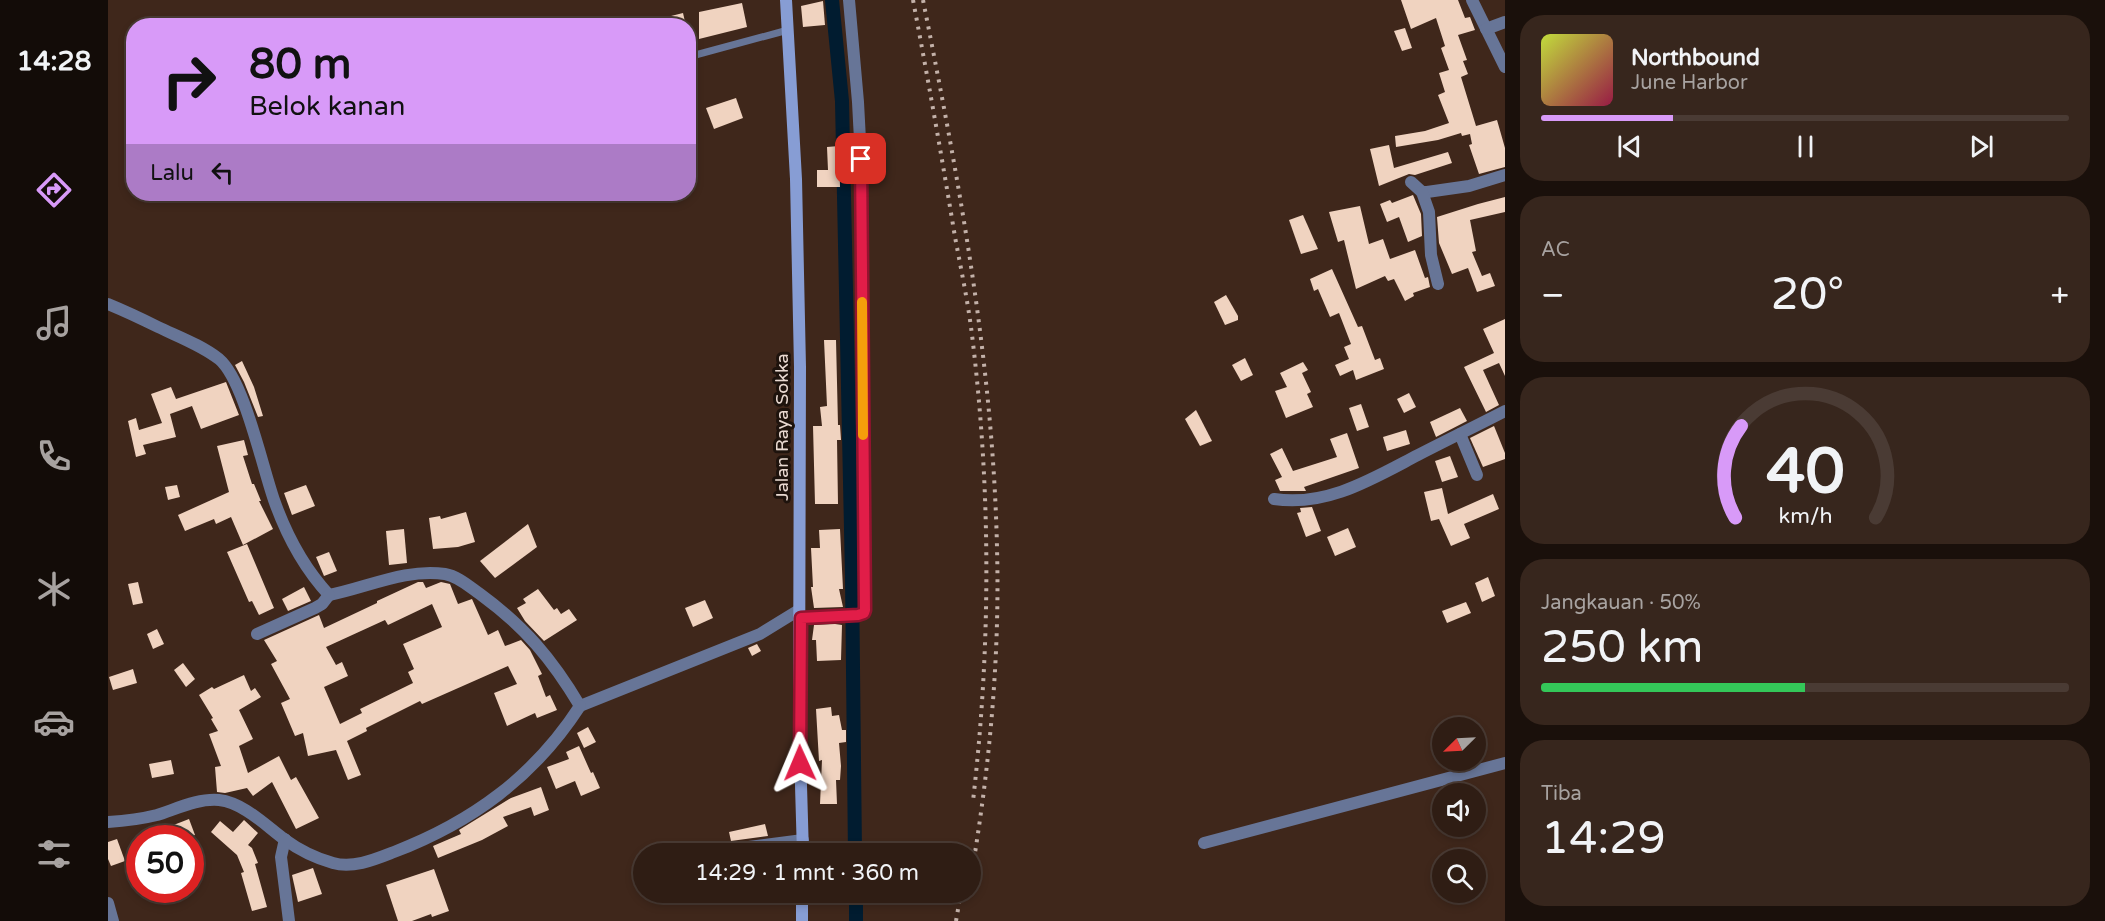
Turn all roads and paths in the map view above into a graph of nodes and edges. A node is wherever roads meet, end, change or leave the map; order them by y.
1 (786, 0) edge
2 (849, 0) edge
3 (1472, 0) edge
4 (1505, 22) edge
5 (1486, 28) junction
6 (788, 30) junction
7 (696, 55) edge
8 (1505, 68) edge
9 (1505, 175) edge
10 (1411, 182) dead end
11 (1422, 192) junction
12 (1438, 284) dead end
13 (108, 304) edge
14 (1505, 411) edge
15 (1460, 434) junction
16 (1477, 475) dead end
17 (1274, 499) dead end
18 (329, 595) junction
19 (800, 614) junction
20 (257, 634) dead end
21 (580, 706) junction
22 (1505, 764) edge
23 (108, 822) edge
24 (285, 839) junction
25 (803, 840) joint
26 (780, 843) edge
27 (1204, 843) dead end
28 (108, 903) edge
29 (802, 903) edge
30 (113, 921) edge
31 (289, 921) edge
32 (802, 921) edge

1 - 6 main road, Jalan Raya Sokka
2 - 19 street
3 - 5 street
4 - 5 street
5 - 8 street
6 - 7 lane
6 - 19 main road, Jalan Raya Sokka
9 - 11 street
10 - 11 street
11 - 12 street
13 - 18 street
14 - 15 street
15 - 16 street
15 - 17 street
18 - 20 street
18 - 21 street
19 - 21 street
19 - 25 main road, Jalan Raya Sokka
21 - 24 street
22 - 27 street
23 - 24 street
24 - 31 street
25 - 26 street
28 - 30 street
29 - 32 main road

